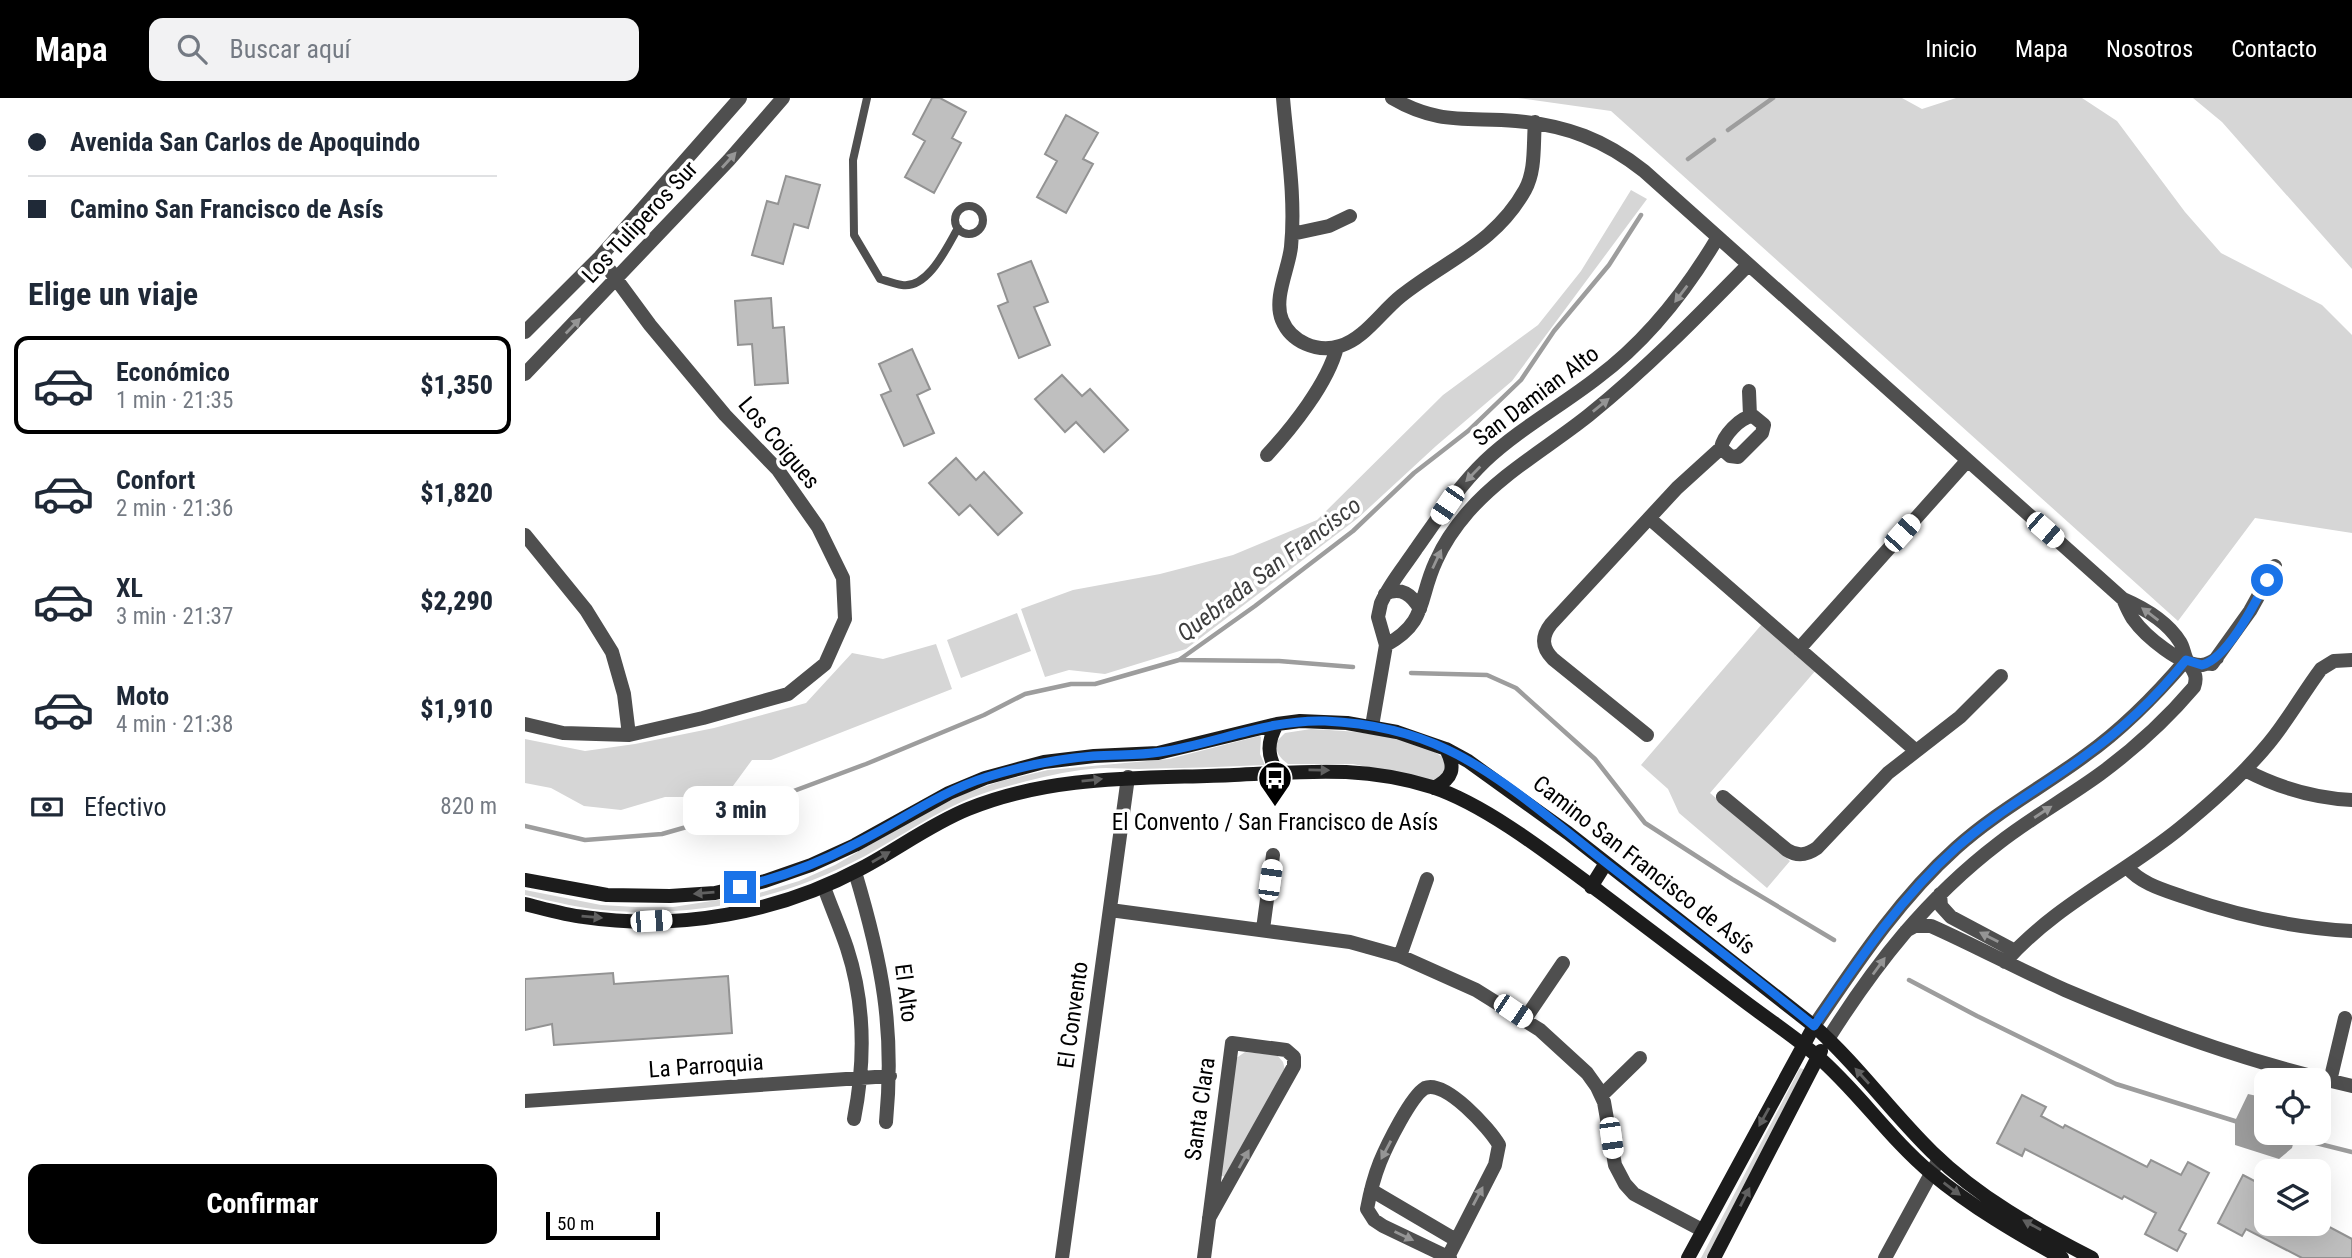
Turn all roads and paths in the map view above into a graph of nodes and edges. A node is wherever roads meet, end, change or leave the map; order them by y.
1 (740, 98) edge
2 (783, 98) edge
3 (867, 98) edge
4 (1283, 98) edge
5 (1392, 98) edge
6 (1535, 122) junction
7 (1350, 215) dead end
8 (958, 228) dead end
9 (1292, 234) junction
10 (1718, 237) junction
11 (600, 257) junction
12 (1748, 265) junction
13 (618, 279) junction
14 (525, 332) edge
15 (1337, 347) junction
16 (525, 374) edge
17 (1749, 391) dead end
18 (1750, 416) junction
19 (1721, 448) junction
20 (1267, 456) dead end
21 (1967, 461) junction
22 (1649, 518) junction
23 (525, 536) edge
24 (2275, 565) dead end
25 (1385, 594) junction
26 (1420, 609) junction
27 (1386, 645) junction
28 (1799, 649) junction
29 (2217, 658) junction
30 (2186, 660) junction
31 (2352, 660) edge
32 (2001, 676) dead end
33 (2193, 687) junction
34 (525, 724) edge
35 (1277, 724) junction
36 (1371, 726) junction
37 (629, 735) junction
38 (1647, 735) dead end
39 (1447, 749) junction
40 (1915, 750) junction
41 (2245, 770) junction
42 (1277, 772) junction
43 (1128, 777) junction
44 (1434, 788) junction
45 (1723, 797) dead end
46 (2352, 800) edge
47 (1273, 855) dead end
48 (1606, 863) junction
49 (2127, 867) junction
50 (855, 872) junction
51 (1427, 879) dead end
52 (525, 880) edge
53 (824, 887) junction
54 (1591, 887) junction
55 (1940, 894) junction
56 (525, 904) edge
57 (1110, 910) junction
58 (1263, 929) junction
59 (2352, 931) edge
60 (1904, 932) junction
61 (2015, 951) junction
62 (1400, 956) junction
63 (2005, 962) junction
64 (1563, 963) dead end
65 (2345, 1018) dead end
66 (1525, 1019) junction
67 (1814, 1026) junction
68 (1828, 1039) junction
69 (1803, 1045) junction
70 (1818, 1057) junction
71 (1640, 1058) dead end
72 (2282, 1068) edge
73 (890, 1076) junction
74 (2331, 1077) edge
75 (861, 1078) junction
76 (2331, 1081) edge
77 (2352, 1086) edge
78 (1602, 1095) junction
79 (525, 1101) edge
80 (854, 1119) dead end
81 (886, 1122) dead end
82 (1939, 1159) junction
83 (1931, 1173) junction
84 (1371, 1191) junction
85 (1209, 1218) junction
86 (1702, 1230) junction
87 (1456, 1240) junction
88 (1449, 1257) edge
89 (1062, 1258) edge
90 (1204, 1258) edge
91 (1688, 1258) edge
92 (1714, 1258) edge
93 (1885, 1258) edge
94 (2062, 1258) edge
95 (2092, 1258) edge

1 - 11 street, Los Tuliperos Sur
13 -> 2 street, Los Tuliperos Sur
3 - 8 lane
4 - 9 street
5 - 6 street
6 - 10 street
6 - 15 street
7 - 9 street
9 - 15 street
10 - 12 street
10 -> 25 street, San Damian Alto
11 - 13 street, Los Coigues
11 - 14 street, Los Tuliperos Sur
12 - 21 street
26 -> 12 street, San Damian Alto
16 -> 13 street, Los Tuliperos Sur
13 - 37 street, Los Coigues
15 - 20 street
17 - 18 street
18 - 19 street
18 - 19 street
19 - 22 street
21 - 28 street
21 - 30 street
22 - 28 street
22 - 38 street
23 - 37 street
24 - 29 street
25 - 26 street
25 - 27 street, San Damian Alto
26 - 27 street, San Damian Alto
27 - 36 street, San Damian Alto
28 - 40 street
29 - 30 street
29 - 33 street
30 - 33 street
30 - 67 street
31 - 41 street
32 - 40 street
55 -> 33 street
34 - 37 street, Los Coigues
35 - 36 main road, Camino San Francisco de Asís
35 - 42 main road
35 -> 52 main road, Camino San Francisco de Asís
36 - 39 main road, Camino San Francisco de Asís
39 - 44 main road
39 - 48 main road, Camino San Francisco de Asís
40 - 45 street
41 - 46 street
41 - 49 street
42 - 43 main road, Camino San Francisco de Asís
42 -> 44 main road, Camino San Francisco de Asís
50 -> 43 main road, Camino San Francisco de Asís
43 - 57 street, El Convento
44 - 54 main road, Camino San Francisco de Asís
47 - 58 street
48 - 54 main road
48 - 67 main road, Camino San Francisco de Asís
49 - 59 street
49 - 61 street
50 - 53 main road, Camino San Francisco de Asís
50 - 73 street, El Alto
51 - 62 street
56 -> 53 main road, Camino San Francisco de Asís
53 - 75 street, El Alto
54 - 69 main road, Camino San Francisco de Asís
55 - 60 street
61 -> 55 street
57 - 58 street
57 - 89 street, El Convento
58 - 62 street
60 - 63 street
68 -> 60 street
61 - 63 street
62 - 66 street
63 - 72 street
64 - 66 street
65 - 74 street
66 - 78 street
67 - 68 main road, Camino San Francisco de Asís
67 - 69 main road
68 - 70 main road
82 -> 68 main road, Camino San Francisco de Asís
69 - 70 main road, Camino San Francisco de Asís
69 -> 86 main road
70 - 83 main road, Camino San Francisco de Asís
92 -> 70 main road
71 - 78 street
73 - 75 street, La Parroquia
73 - 81 street, El Alto
75 - 79 street, La Parroquia
75 - 80 street, El Alto
76 - 77 street
78 - 86 street
82 - 83 street
95 -> 82 main road, Camino San Francisco de Asís
83 - 93 street
83 -> 94 main road, Camino San Francisco de Asís
84 - 87 street
87 -> 84 street
84 -> 88 street
85 -> 85 street, Santa Clara
85 - 90 street, Santa Clara
86 - 91 main road
87 - 88 street

